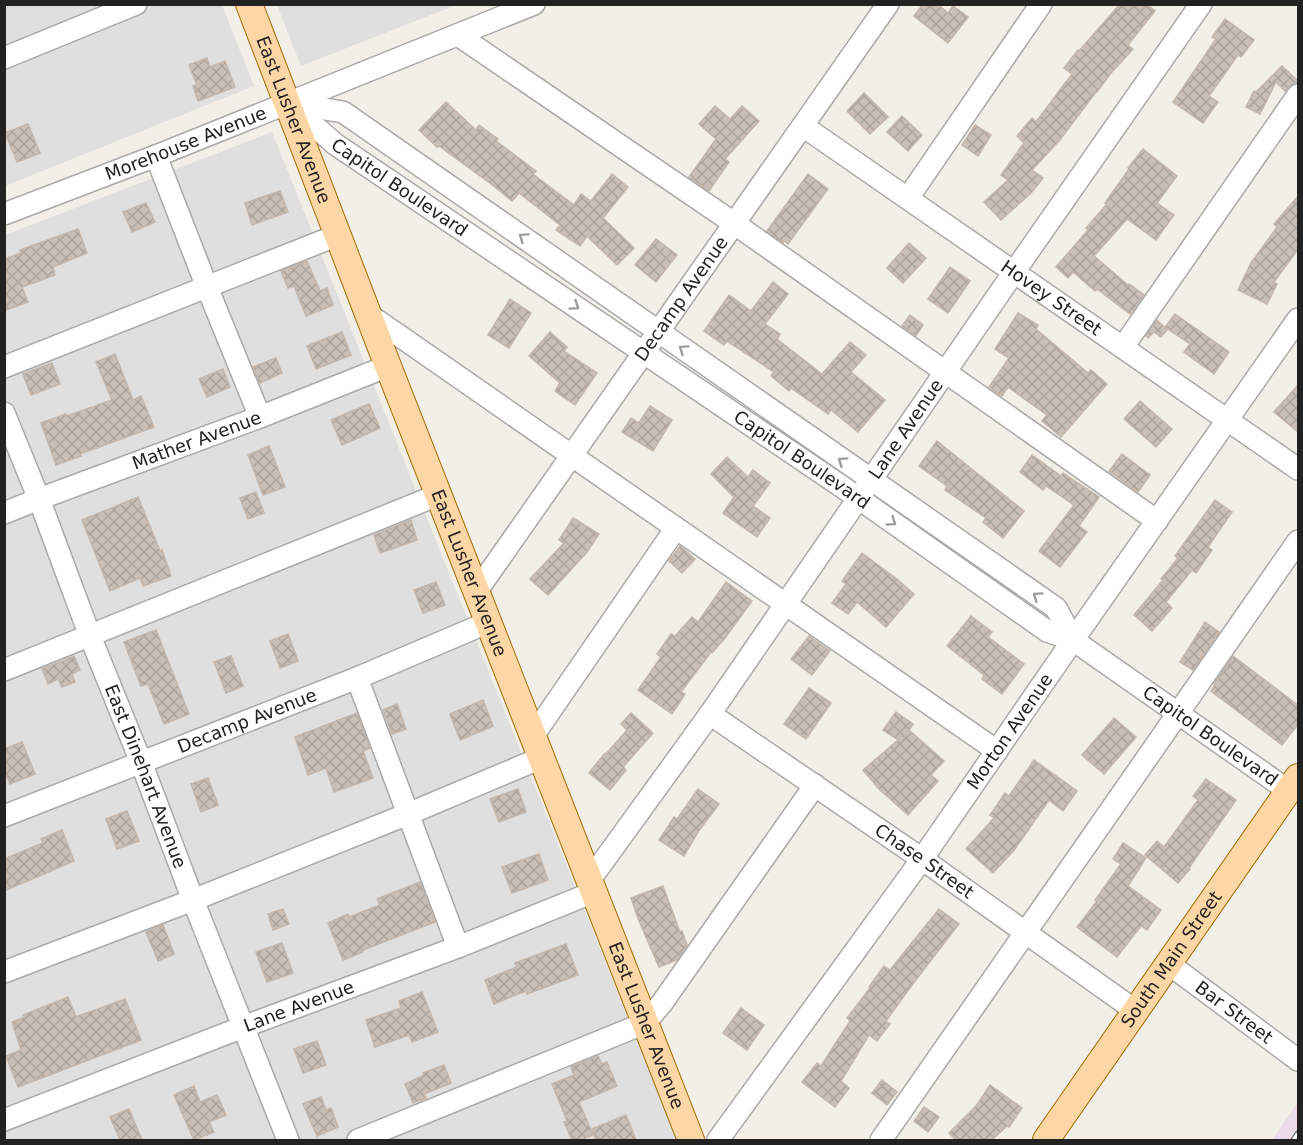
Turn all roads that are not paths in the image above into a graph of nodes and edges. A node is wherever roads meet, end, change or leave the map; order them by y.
1 (136, 4) edge
2 (249, 4) edge
3 (534, 4) edge
4 (888, 4) edge
5 (1041, 4) edge
6 (1201, 4) edge
7 (458, 35) junction
8 (4, 58) edge
9 (1299, 95) edge
10 (288, 103) junction
11 (803, 126) junction
12 (156, 156) junction
13 (908, 198) junction
14 (4, 214) edge
15 (735, 224) junction
16 (338, 235) junction
17 (1014, 272) junction
18 (207, 287) junction
19 (368, 314) junction
20 (1299, 319) edge
21 (659, 332) junction
22 (1123, 347) junction
23 (645, 352) junction
24 (388, 366) junction
25 (4, 367) edge
26 (945, 372) junction
27 (4, 413) edge
28 (261, 417) junction
29 (1228, 420) junction
30 (572, 456) junction
31 (1299, 469) edge
32 (871, 481) junction
33 (438, 495) junction
34 (858, 498) junction
35 (39, 499) junction
36 (4, 513) edge
37 (1157, 521) junction
38 (675, 528) junction
39 (1299, 541) edge
40 (476, 592) junction
41 (786, 604) junction
42 (489, 622) junction
43 (90, 636) junction
44 (1073, 640) junction
45 (4, 670) edge
46 (357, 678) junction
47 (710, 714) junction
48 (1178, 714) junction
49 (537, 747) junction
50 (997, 751) junction
51 (141, 762) junction
52 (1294, 784) edge
53 (815, 786) junction
54 (408, 814) junction
55 (4, 816) edge
56 (922, 859) junction
57 (591, 887) junction
58 (193, 900) junction
59 (1026, 933) junction
60 (458, 947) junction
61 (1169, 964) junction
62 (4, 972) edge
63 (1136, 1011) junction
64 (645, 1023) junction
65 (243, 1027) junction
66 (1299, 1060) edge
67 (4, 1120) edge
68 (288, 1140) edge
69 (358, 1140) edge
70 (691, 1140) edge
71 (718, 1140) edge
72 (881, 1140) edge
73 (1046, 1140) edge

1 - 8 street
2 - 10 main road, East Lusher Avenue
3 - 7 street, Morehouse Avenue
4 - 11 street, Decamp Avenue
5 - 13 street
6 - 17 street, Lane Avenue
7 - 10 street, Morehouse Avenue
7 - 15 street
9 - 22 street
10 - 12 street, Morehouse Avenue
10 - 16 main road, East Lusher Avenue
21 -> 10 street, Capitol Boulevard
10 -> 23 street, Capitol Boulevard
11 - 13 street, Hovey Street
11 - 15 street, Decamp Avenue
12 - 14 street, Morehouse Avenue
12 - 18 street
13 - 17 street, Hovey Street
15 - 21 street, Decamp Avenue
15 - 26 street
16 - 18 street
16 - 19 main road, East Lusher Avenue
17 - 22 street, Hovey Street
17 - 26 street, Lane Avenue
18 - 25 street
18 - 28 street
19 - 24 main road, East Lusher Avenue
19 - 30 street
20 - 29 street, Morton Avenue
21 - 23 street, Decamp Avenue
32 -> 21 street, Capitol Boulevard
22 - 29 street, Hovey Street
23 - 30 street, Decamp Avenue
23 - 34 street, Capitol Boulevard
24 - 28 street, Mather Avenue
24 - 33 main road, East Lusher Avenue
26 - 32 street, Lane Avenue
26 - 37 street
27 - 35 street, East Dinehart Avenue
28 - 35 street, Mather Avenue
29 - 31 street, Hovey Street
29 - 37 street, Morton Avenue
30 - 38 street
30 - 40 street, Decamp Avenue
32 - 34 street, Lane Avenue
44 -> 32 street, Capitol Boulevard
33 - 40 main road, East Lusher Avenue
33 - 43 street
34 - 41 street, Lane Avenue
34 -> 44 street, Capitol Boulevard
35 - 36 street, Mather Avenue
35 - 43 street, East Dinehart Avenue
37 - 44 street, Morton Avenue
38 - 41 street
38 - 49 street
39 - 48 street
40 - 42 main road, East Lusher Avenue
41 - 47 street, Lane Avenue
41 - 50 street
42 - 46 street, Decamp Avenue
42 - 49 main road, East Lusher Avenue
43 - 45 street
43 - 51 street, East Dinehart Avenue
44 - 48 street, Capitol Boulevard
44 - 50 street, Morton Avenue
46 - 51 street, Decamp Avenue
46 - 54 street
47 - 53 street, Chase Street
47 - 57 street, Lane Avenue
48 - 52 street, Capitol Boulevard
48 - 59 street
49 - 54 street
49 - 57 main road, East Lusher Avenue
50 - 56 street, Morton Avenue
51 - 55 street, Decamp Avenue
51 - 58 street, East Dinehart Avenue
52 - 61 main road, South Main Street
53 - 56 street, Chase Street
53 - 64 street
54 - 58 street
54 - 60 street
56 - 59 street, Chase Street
56 - 71 street, Morton Avenue
57 - 60 street, Lane Avenue
57 - 64 main road, East Lusher Avenue
58 - 62 street
58 - 65 street, East Dinehart Avenue
59 - 63 street, Chase Street
59 - 72 street
60 - 65 street, Lane Avenue
61 - 63 main road, South Main Street
61 - 66 street, Bar Street
63 - 73 main road, South Main Street
64 - 69 street
64 - 70 main road, East Lusher Avenue
65 - 67 street, Lane Avenue
65 - 68 street, East Dinehart Avenue

